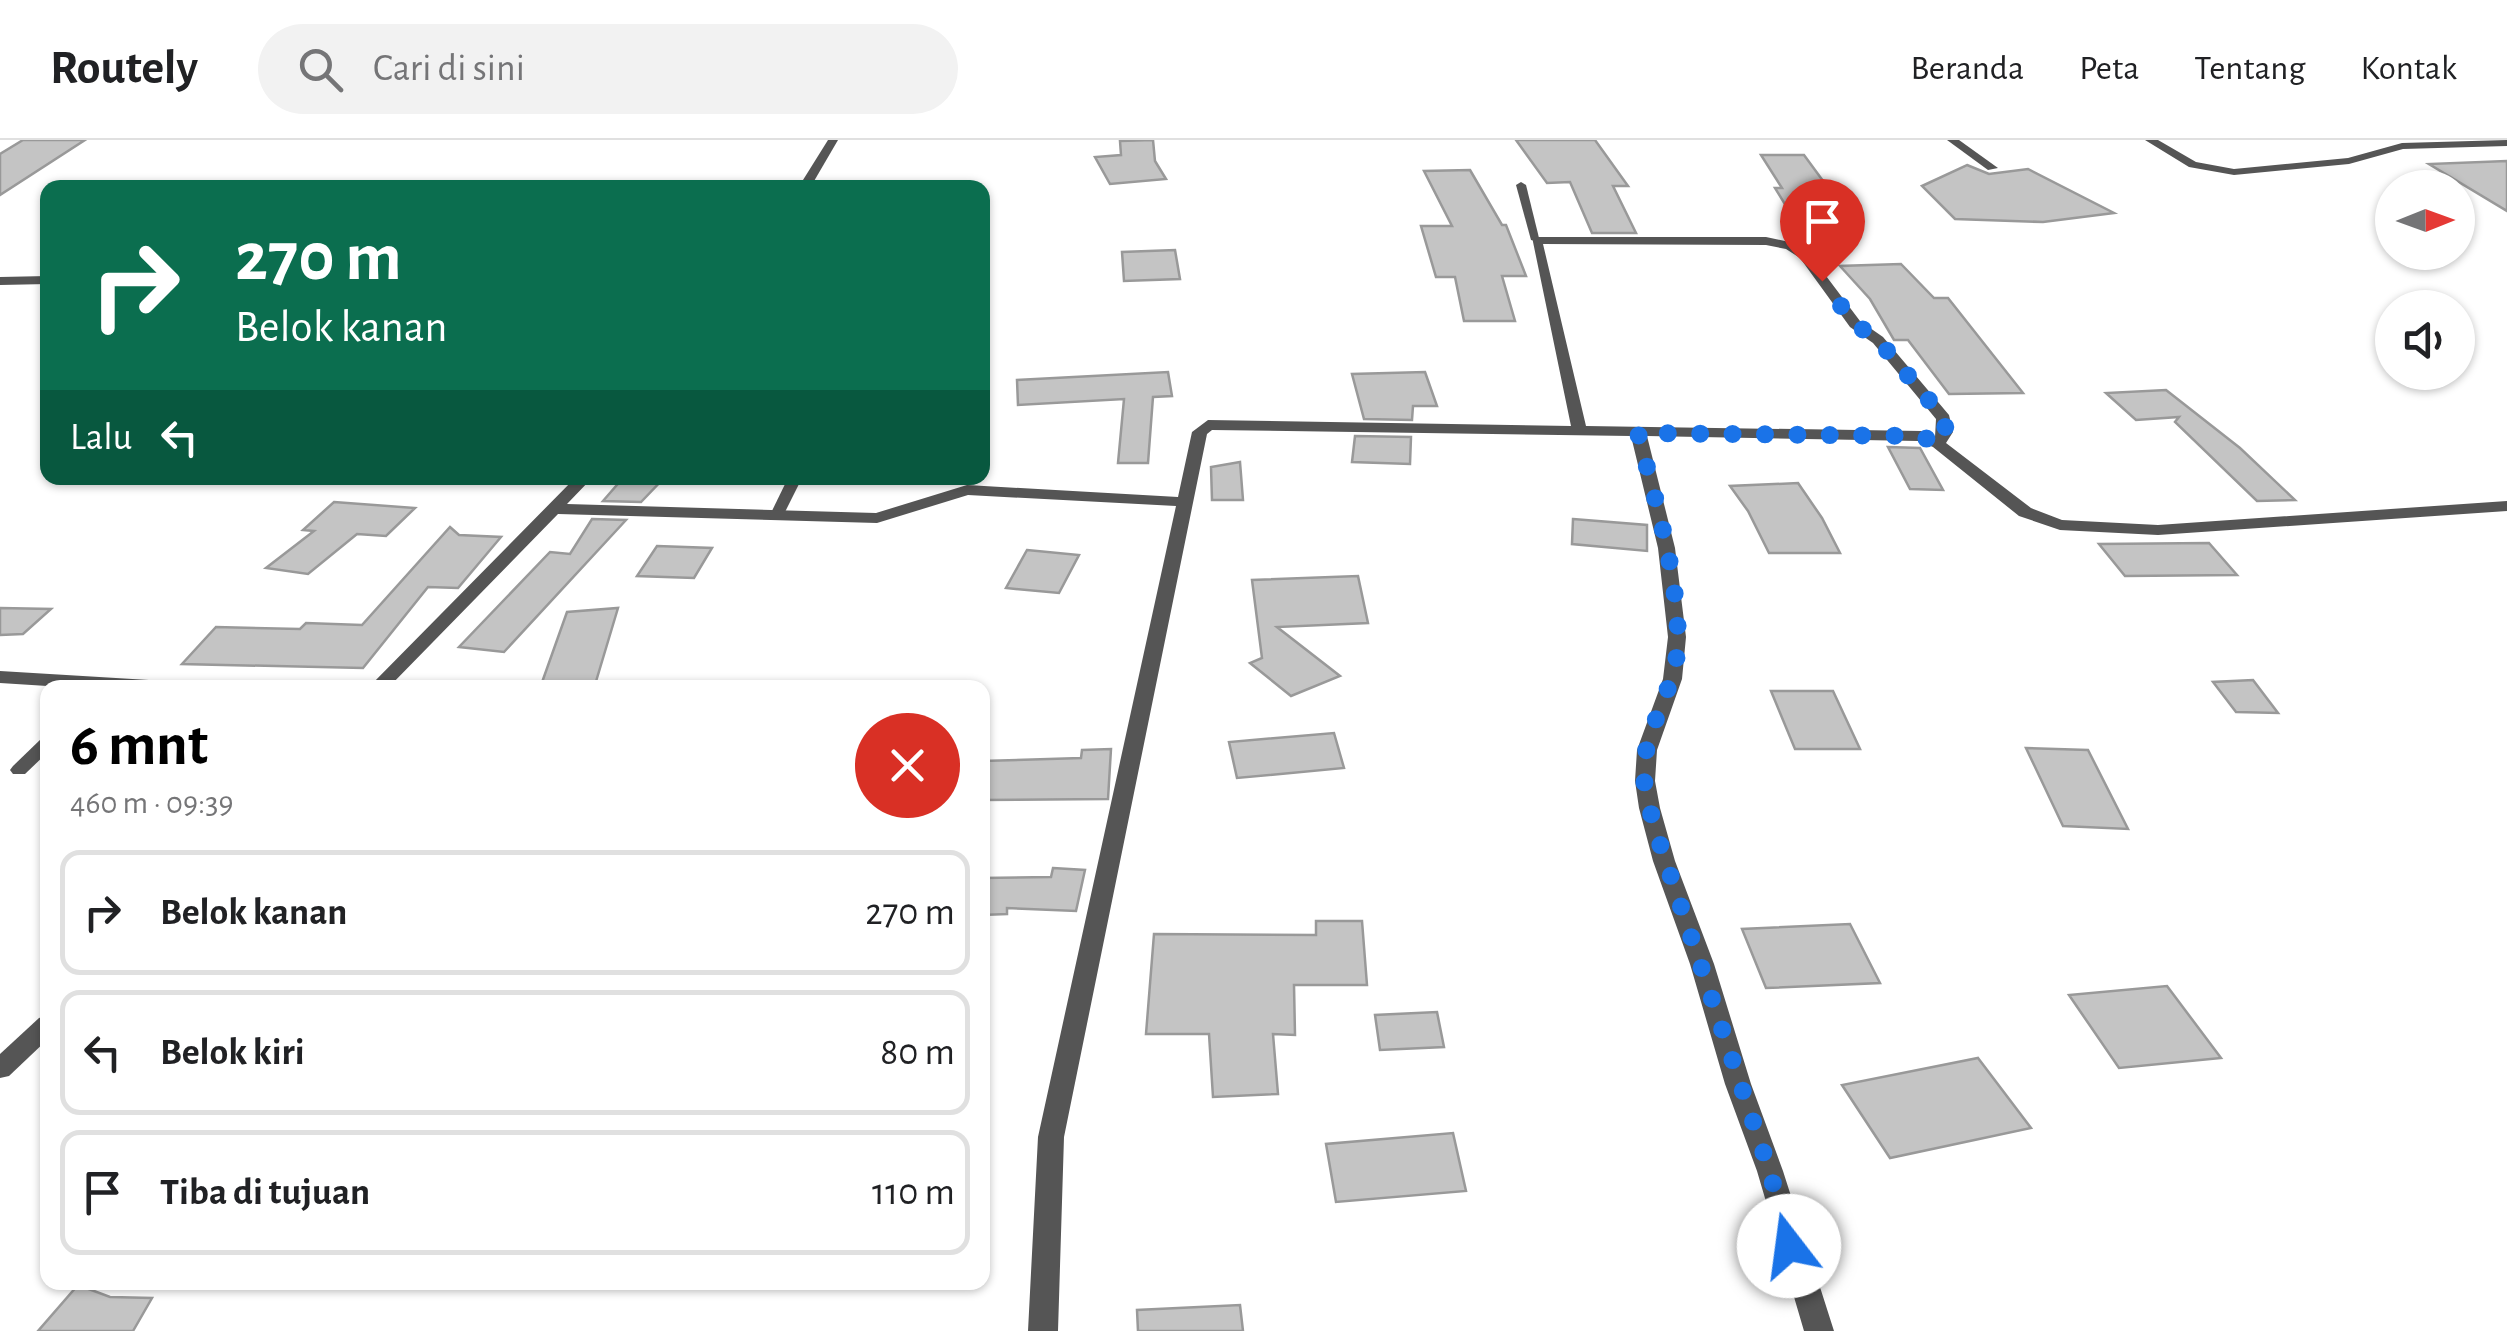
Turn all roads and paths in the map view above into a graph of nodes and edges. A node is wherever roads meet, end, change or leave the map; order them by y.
1 (833, 140) edge
2 (1952, 140) edge
3 (2150, 140) edge
4 (2398, 143) edge
5 (2507, 143) edge
6 (1992, 168) dead end
7 (809, 180) edge
8 (1522, 185) dead end
9 (1536, 240) junction
10 (0, 280) edge
11 (40, 280) edge
12 (1580, 432) junction
13 (1638, 433) junction
14 (1938, 444) junction
15 (578, 485) edge
16 (792, 485) edge
17 (1185, 502) junction
18 (2507, 506) edge
19 (557, 509) junction
20 (776, 517) junction
21 (0, 676) edge
22 (42, 680) edge
23 (386, 680) edge
24 (40, 750) edge
25 (20, 770) dead end
26 (40, 1032) edge
27 (0, 1069) edge
28 (1043, 1331) edge
29 (1818, 1331) edge

1 - 7 street
2 - 6 street
3 - 4 street
4 - 5 street
8 - 9 lane
9 - 12 street
9 - 14 street
10 - 11 street
12 - 13 street
12 - 17 street
13 - 14 street
13 - 29 street
14 - 18 street
15 - 19 street
16 - 20 lane
17 - 20 street
17 - 28 street
19 - 20 street
19 - 23 street
21 - 22 street
24 - 25 lane
26 - 27 street

